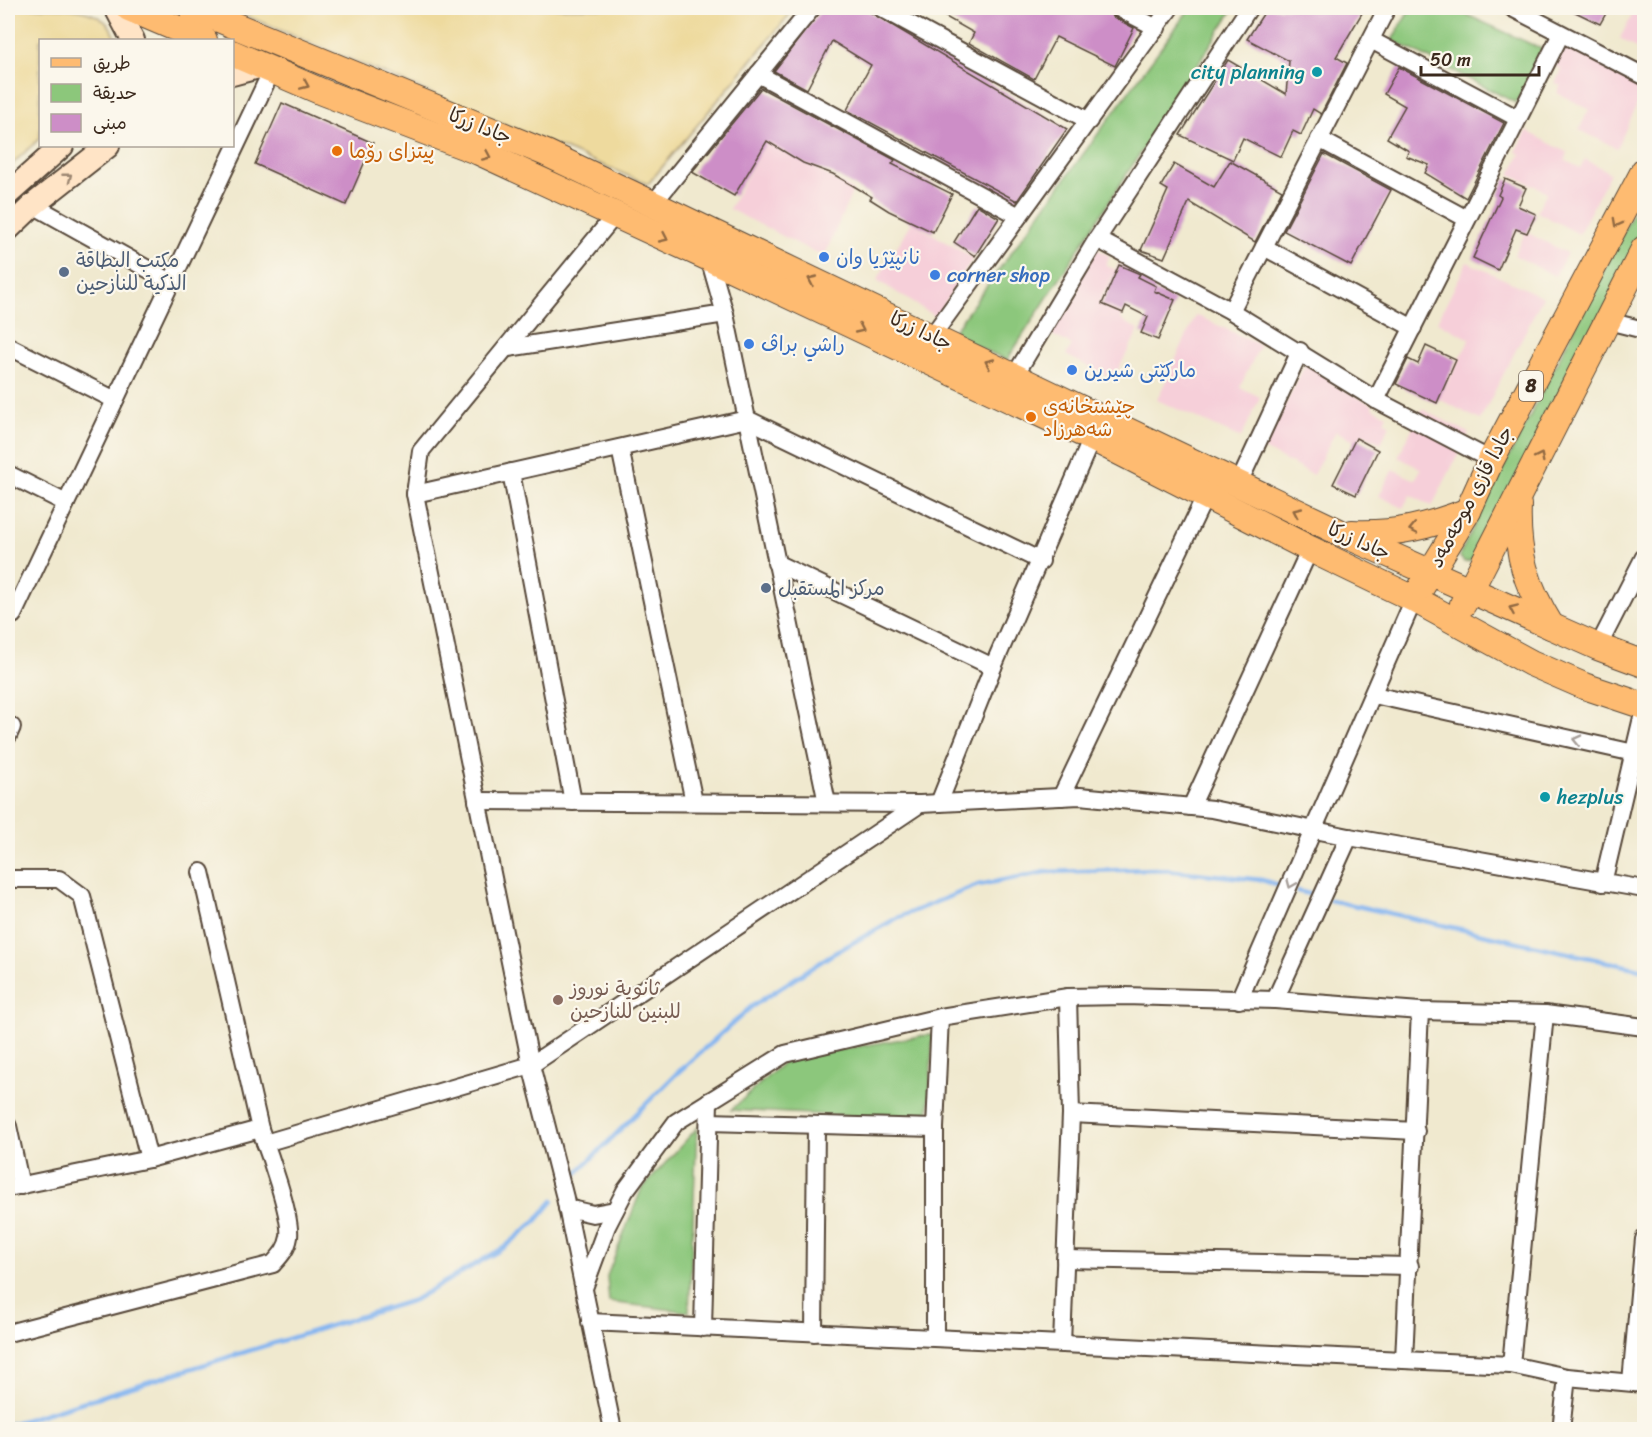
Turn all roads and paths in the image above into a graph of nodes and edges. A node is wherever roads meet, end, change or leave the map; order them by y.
1 (116, 8) edge
2 (129, 8) edge
3 (812, 8) edge
4 (881, 8) edge
5 (1118, 8) edge
6 (1170, 8) edge
7 (1250, 8) edge
8 (1387, 8) edge
9 (1512, 8) edge
10 (208, 10) edge
11 (1158, 28) junction
12 (1561, 34) junction
13 (132, 39) edge
14 (202, 39) edge
15 (1371, 40) junction
16 (234, 54) edge
17 (267, 68) junction
18 (234, 74) edge
19 (758, 74) junction
20 (1644, 76) edge
21 (1517, 118) junction
22 (1089, 121) junction
23 (1319, 139) junction
24 (234, 142) edge
25 (61, 147) edge
26 (107, 147) edge
27 (232, 147) edge
28 (1644, 171) edge
29 (8, 194) edge
30 (33, 205) junction
31 (652, 205) junction
32 (615, 215) junction
33 (1019, 216) junction
34 (1467, 219) junction
35 (8, 229) edge
36 (1097, 239) junction
37 (1264, 247) junction
38 (1644, 249) edge
39 (709, 258) junction
40 (171, 282) junction
41 (1231, 311) junction
42 (724, 314) junction
43 (1608, 321) junction
44 (1413, 328) junction
45 (1644, 330) edge
46 (932, 336) junction
47 (8, 346) edge
48 (508, 348) junction
49 (1300, 351) junction
50 (1015, 375) junction
51 (115, 400) junction
52 (1376, 400) junction
53 (747, 419) junction
54 (1092, 438) junction
55 (620, 448) junction
56 (1491, 460) junction
57 (511, 472) junction
58 (8, 474) edge
59 (1238, 485) junction
60 (415, 494) junction
61 (1205, 497) junction
62 (1519, 499) junction
63 (66, 503) junction
64 (1468, 511) junction
65 (1339, 532) junction
66 (1450, 542) junction
67 (1310, 549) junction
68 (1644, 557) edge
69 (1041, 561) junction
70 (776, 563) junction
71 (1483, 564) junction
72 (1431, 572) junction
73 (1469, 589) junction
74 (1414, 599) junction
75 (9, 619) edge
76 (1456, 621) junction
77 (1551, 627) junction
78 (1598, 647) junction
79 (1644, 664) edge
80 (993, 667) junction
81 (1374, 695) junction
82 (1644, 708) edge
83 (8, 725) edge
84 (8, 736) edge
85 (1635, 753) junction
86 (1061, 797) junction
87 (477, 801) junction
88 (573, 802) junction
89 (694, 802) junction
90 (827, 803) junction
91 (939, 803) junction
92 (920, 804) junction
93 (1191, 807) junction
94 (1314, 830) junction
95 (1349, 837) junction
96 (201, 872) dead end
97 (8, 879) edge
98 (1603, 883) junction
99 (1644, 889) edge
100 (1068, 997) junction
101 (1239, 1000) junction
102 (1275, 1000) junction
103 (1420, 1011) junction
104 (1545, 1014) junction
105 (940, 1017) junction
106 (1644, 1027) edge
107 (531, 1065) junction
108 (710, 1101) junction
109 (1071, 1114) junction
110 (709, 1122) junction
111 (816, 1125) junction
112 (8, 1126) edge
113 (935, 1128) junction
114 (1416, 1131) junction
115 (263, 1136) junction
116 (149, 1159) junction
117 (14, 1187) edge
118 (567, 1208) junction
119 (615, 1210) junction
120 (1644, 1239) edge
121 (1065, 1259) junction
122 (1410, 1266) junction
123 (583, 1289) junction
124 (590, 1322) junction
125 (703, 1328) junction
126 (8, 1333) edge
127 (814, 1333) junction
128 (935, 1338) junction
129 (1062, 1344) junction
130 (1404, 1360) junction
131 (1511, 1365) junction
132 (1567, 1377) junction
133 (1638, 1383) edge
134 (613, 1430) edge
135 (1560, 1430) edge

1 - 13 main road
2 - 14 main road
3 - 19 street
4 - 22 street
5 - 11 street
6 - 11 street
7 - 36 street
8 - 15 street
9 - 12 street
10 - 31 main road, جادا زرکا
11 - 22 street
12 - 20 street
12 - 21 street
15 - 21 street
15 - 23 street
16 - 17 main road, جادا زرکا
17 - 18 main road
17 - 24 street
17 -> 32 main road, جادا زرکا
19 - 31 street
19 - 33 street
21 - 34 street
22 - 33 street
23 - 34 street
23 - 37 street
25 - 29 main road
30 -> 26 main road
27 - 40 street
28 -> 56 main road, جادا قازی موحەمەد / 8
30 - 35 main road
30 - 40 street
46 -> 31 main road, جادا زرکا
32 -> 39 main road, جادا زرکا
32 - 48 street
33 - 46 street
34 - 44 street
36 - 41 street
36 - 50 street
37 - 41 street
37 - 44 street
38 - 43 main road, 8
39 - 42 street
39 -> 54 main road, جادا زرکا
40 - 51 street
41 - 49 street
42 - 48 street
42 - 53 street
43 - 45 street
62 -> 43 main road, 8
44 - 52 street
50 -> 46 main road, جادا زرکا
47 - 51 street
48 - 60 street
49 - 52 street
49 - 59 street
50 - 59 main road, جادا زرکا
51 - 63 street
52 - 56 street
53 - 55 street
53 - 69 street
53 - 70 street
54 - 61 main road, جادا زرکا
54 - 69 street
55 - 57 street
55 - 89 street
56 - 64 main road, جادا قازی موحەمەد / 8
57 - 60 street
57 - 88 street
58 - 63 street
65 -> 59 main road, جادا زرکا
60 - 87 street
61 - 67 main road, جادا زرکا
61 - 86 street
62 - 71 main road, 8
62 - 77 main road
63 - 75 street
64 -> 65 main road
64 - 66 main road, جادا قازی موحەمەد / 8
65 - 72 main road, جادا زرکا
66 - 71 main road
66 - 72 main road, جادا قازی موحەمەد / 8
67 - 74 main road, جادا زرکا
67 - 93 street
68 - 78 street
69 - 80 street
70 - 80 street
70 - 90 street
71 - 73 main road, 8
72 - 73 main road, جادا زرکا
72 - 74 main road, جادا قازی موحەمەد / 8
73 - 76 main road, 8
77 -> 73 main road, جادا زرکا
74 - 76 main road, جادا زرکا
74 - 81 street
76 - 82 main road, جادا زرکا
77 - 78 main road, جادا زرکا
78 - 79 main road, جادا زرکا
80 - 91 street
85 -> 81 street
81 - 94 street
82 - 85 street
83 - 84 street
85 - 98 street
86 - 91 street
86 - 93 street
87 - 88 street
87 - 107 street
88 - 89 street
89 - 90 street
90 - 92 street
91 - 92 street
92 - 107 street
93 - 94 street
94 - 95 street
94 -> 101 street
95 - 98 street
95 - 102 street
96 - 115 street
97 - 116 street
98 - 99 street
100 - 101 street
100 - 105 street
100 - 109 street
101 - 102 street
102 - 103 street
103 - 104 street
103 - 114 street
104 - 106 street
104 - 131 street
105 - 108 street
105 - 113 street
107 - 115 street
107 - 118 street
108 - 110 street
108 - 119 street
109 - 114 street
109 - 121 street
110 - 111 street
110 - 125 street
111 - 113 street
111 - 127 street
112 - 117 street
113 - 128 street
114 - 122 street
115 - 116 street
115 - 126 street
116 - 117 street
118 - 119 street
118 - 123 street
119 - 123 street
120 - 133 street
121 - 122 street
121 - 129 street
122 - 130 street
123 - 124 street
124 - 125 street
124 - 134 street
125 - 127 street
127 - 128 street
128 - 129 street
129 - 130 street
130 - 131 street
131 - 132 street
132 - 133 street
132 - 135 street

